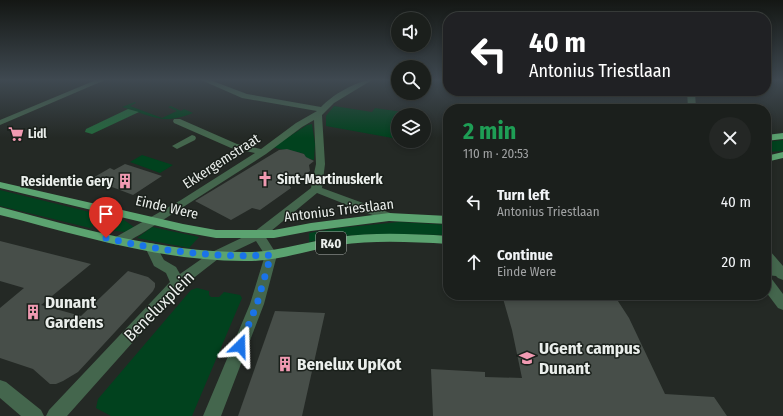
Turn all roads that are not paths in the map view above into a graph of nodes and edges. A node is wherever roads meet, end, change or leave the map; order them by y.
1 (56, 99) edge
2 (261, 99) edge
3 (334, 99) edge
4 (320, 112) junction
5 (177, 121) dead end
6 (0, 123) edge
7 (198, 134) junction
8 (783, 136) edge
9 (771, 137) edge
10 (177, 146) dead end
11 (263, 152) junction
12 (783, 155) edge
13 (771, 158) edge
14 (0, 185) edge
15 (316, 189) junction
16 (0, 211) edge
17 (389, 217) junction
18 (443, 220) edge
19 (154, 221) junction
20 (258, 235) junction
21 (443, 240) edge
22 (118, 241) junction
23 (151, 248) junction
24 (271, 255) junction
25 (214, 256) junction
26 (771, 260) edge
27 (771, 271) edge
28 (782, 273) edge
29 (177, 283) junction
30 (771, 288) edge
31 (783, 304) edge
32 (0, 388) edge
33 (34, 416) edge
34 (55, 416) edge
35 (212, 416) edge

1 - 6 street
2 - 4 street
3 - 4 street, Ekkergemstraat
4 - 11 street, Ekkergemstraat
4 - 15 street
5 - 7 street
7 - 10 street
7 - 11 street
8 - 9 main road
11 - 19 street, Ekkergemstraat
12 - 13 main road
14 - 19 main road, Einde Were / R40
15 - 17 street
15 - 20 street
16 - 22 main road, R40
17 - 18 main road, Antonius Triestlaan / R40
17 - 20 main road, Antonius Triestlaan / R40
19 - 20 main road, Einde Were / R40
19 - 22 street, Ekkergemstraat
20 - 24 street
20 - 25 street, Beneluxplein
21 - 24 main road, R40
22 - 23 main road, R40
23 - 25 main road, R40
23 - 29 street
24 - 25 main road, R40
24 - 35 street
25 - 29 street, Beneluxplein
26 - 28 street
27 - 28 street
29 - 34 street, Beneluxplein
30 - 31 street
32 - 33 street

